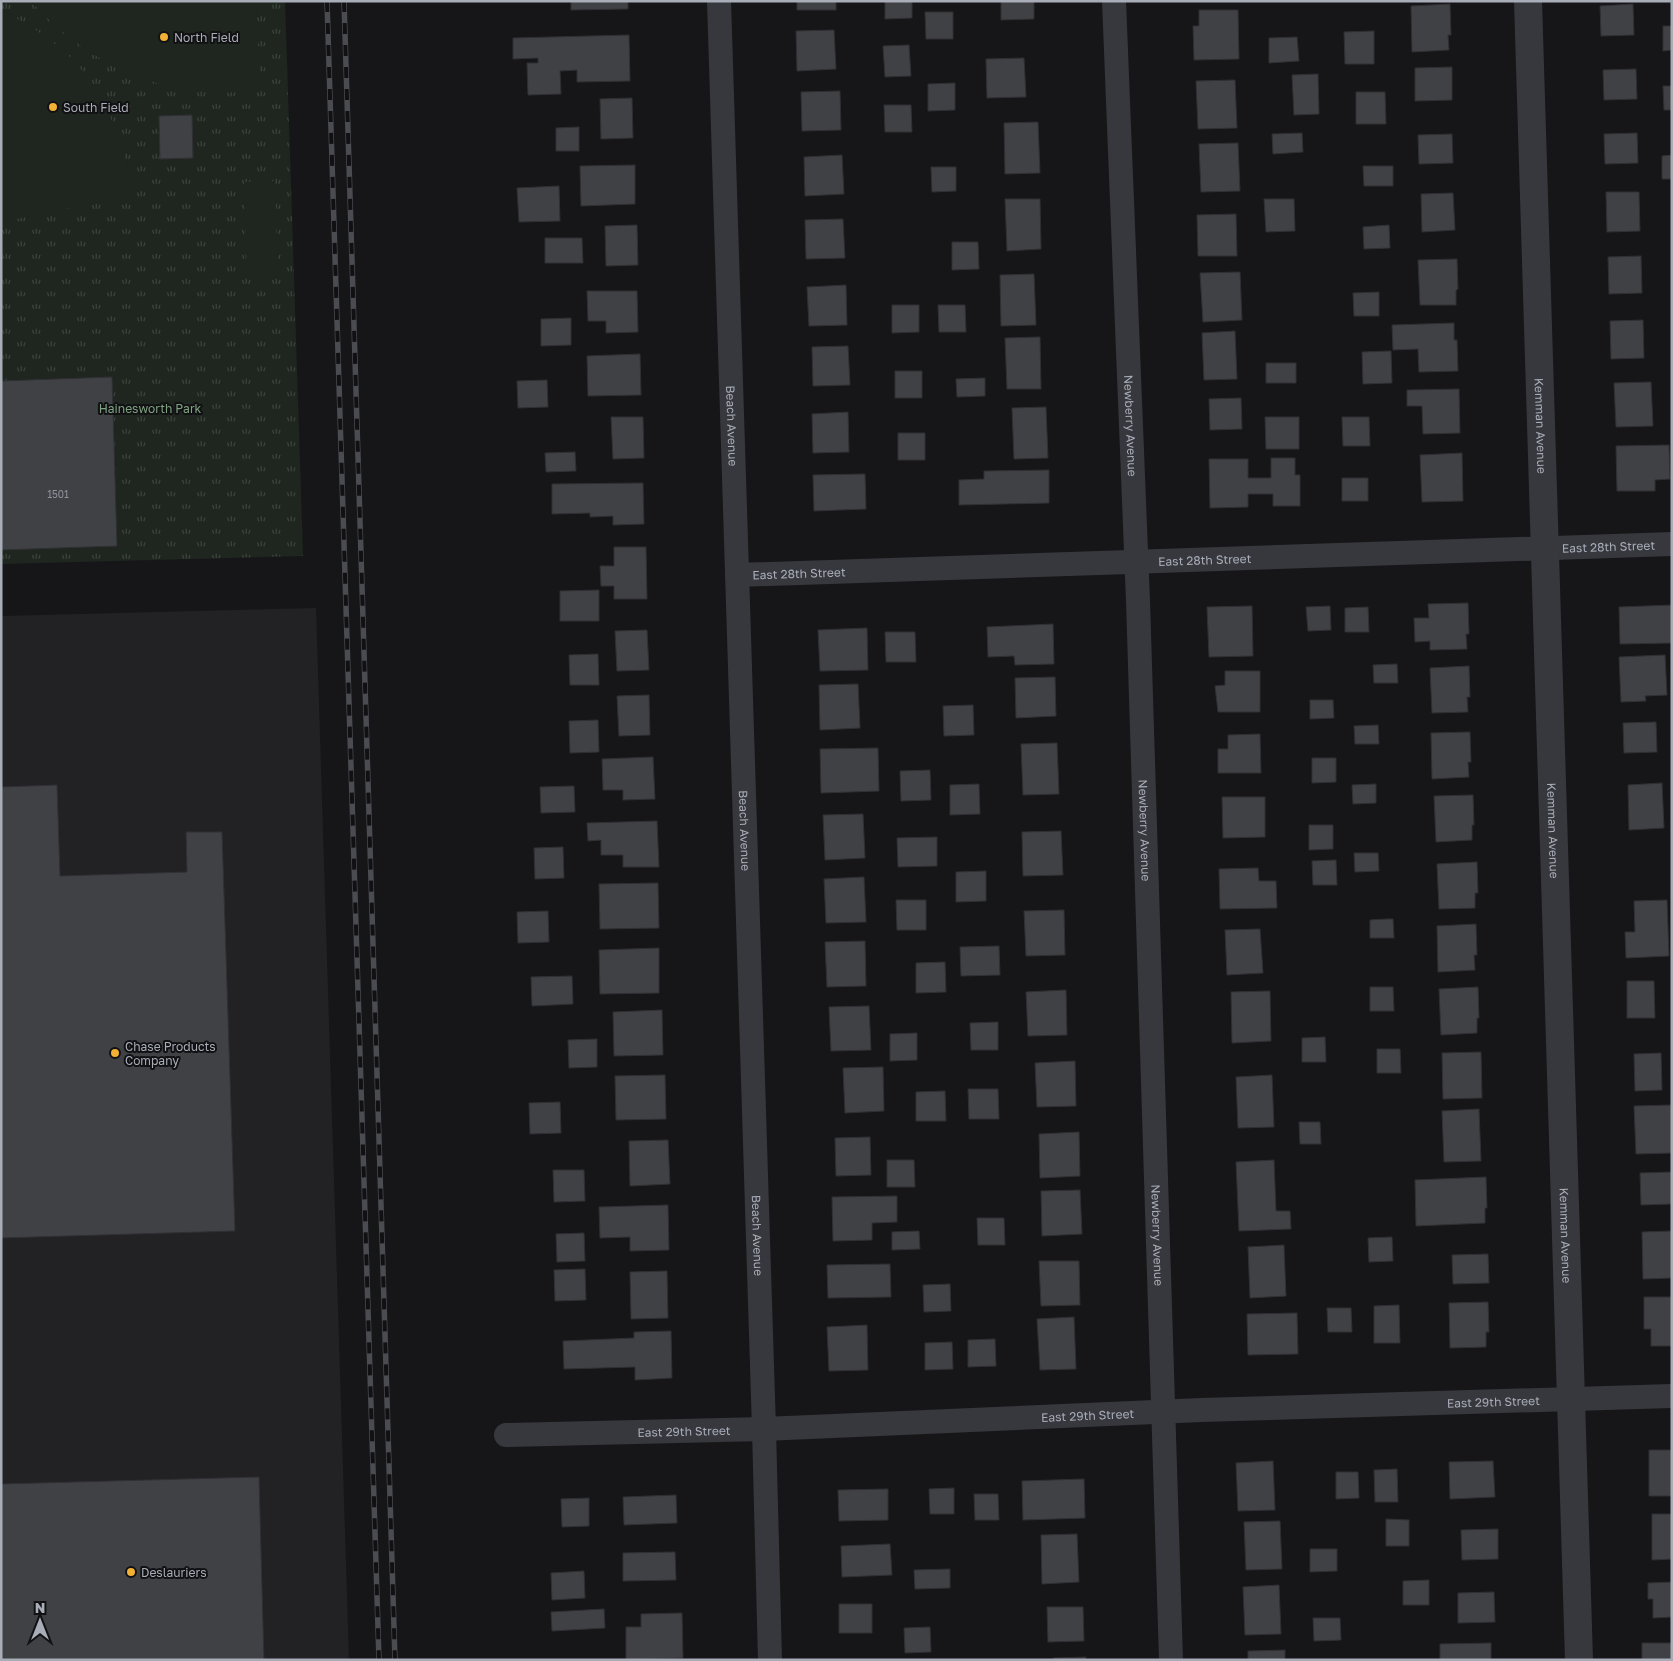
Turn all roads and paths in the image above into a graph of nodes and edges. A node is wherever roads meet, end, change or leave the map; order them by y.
1 (719, 1) edge
2 (1114, 1) edge
3 (1528, 1) edge
4 (1672, 544) edge
5 (1545, 548) junction
6 (1136, 562) junction
7 (737, 575) junction
8 (1672, 1396) edge
9 (1571, 1400) junction
10 (1164, 1412) junction
11 (764, 1428) junction
12 (506, 1435) dead end
13 (770, 1660) edge
14 (1171, 1660) edge
15 (1579, 1660) edge

1 - 7 street, Beach Avenue
2 - 6 street, Newberry Avenue
3 - 5 street, Kemman Avenue
4 - 5 street, East 28th Street
5 - 6 street, East 28th Street
5 - 9 street, Kemman Avenue
6 - 7 street, East 28th Street
6 - 10 street, Newberry Avenue
7 - 11 street, Beach Avenue
8 - 9 street, East 29th Street
9 - 10 street, East 29th Street
9 - 15 street, Kemman Avenue
10 - 11 street, East 29th Street
10 - 14 street, Newberry Avenue
11 - 12 street, East 29th Street
11 - 13 street, Beach Avenue

